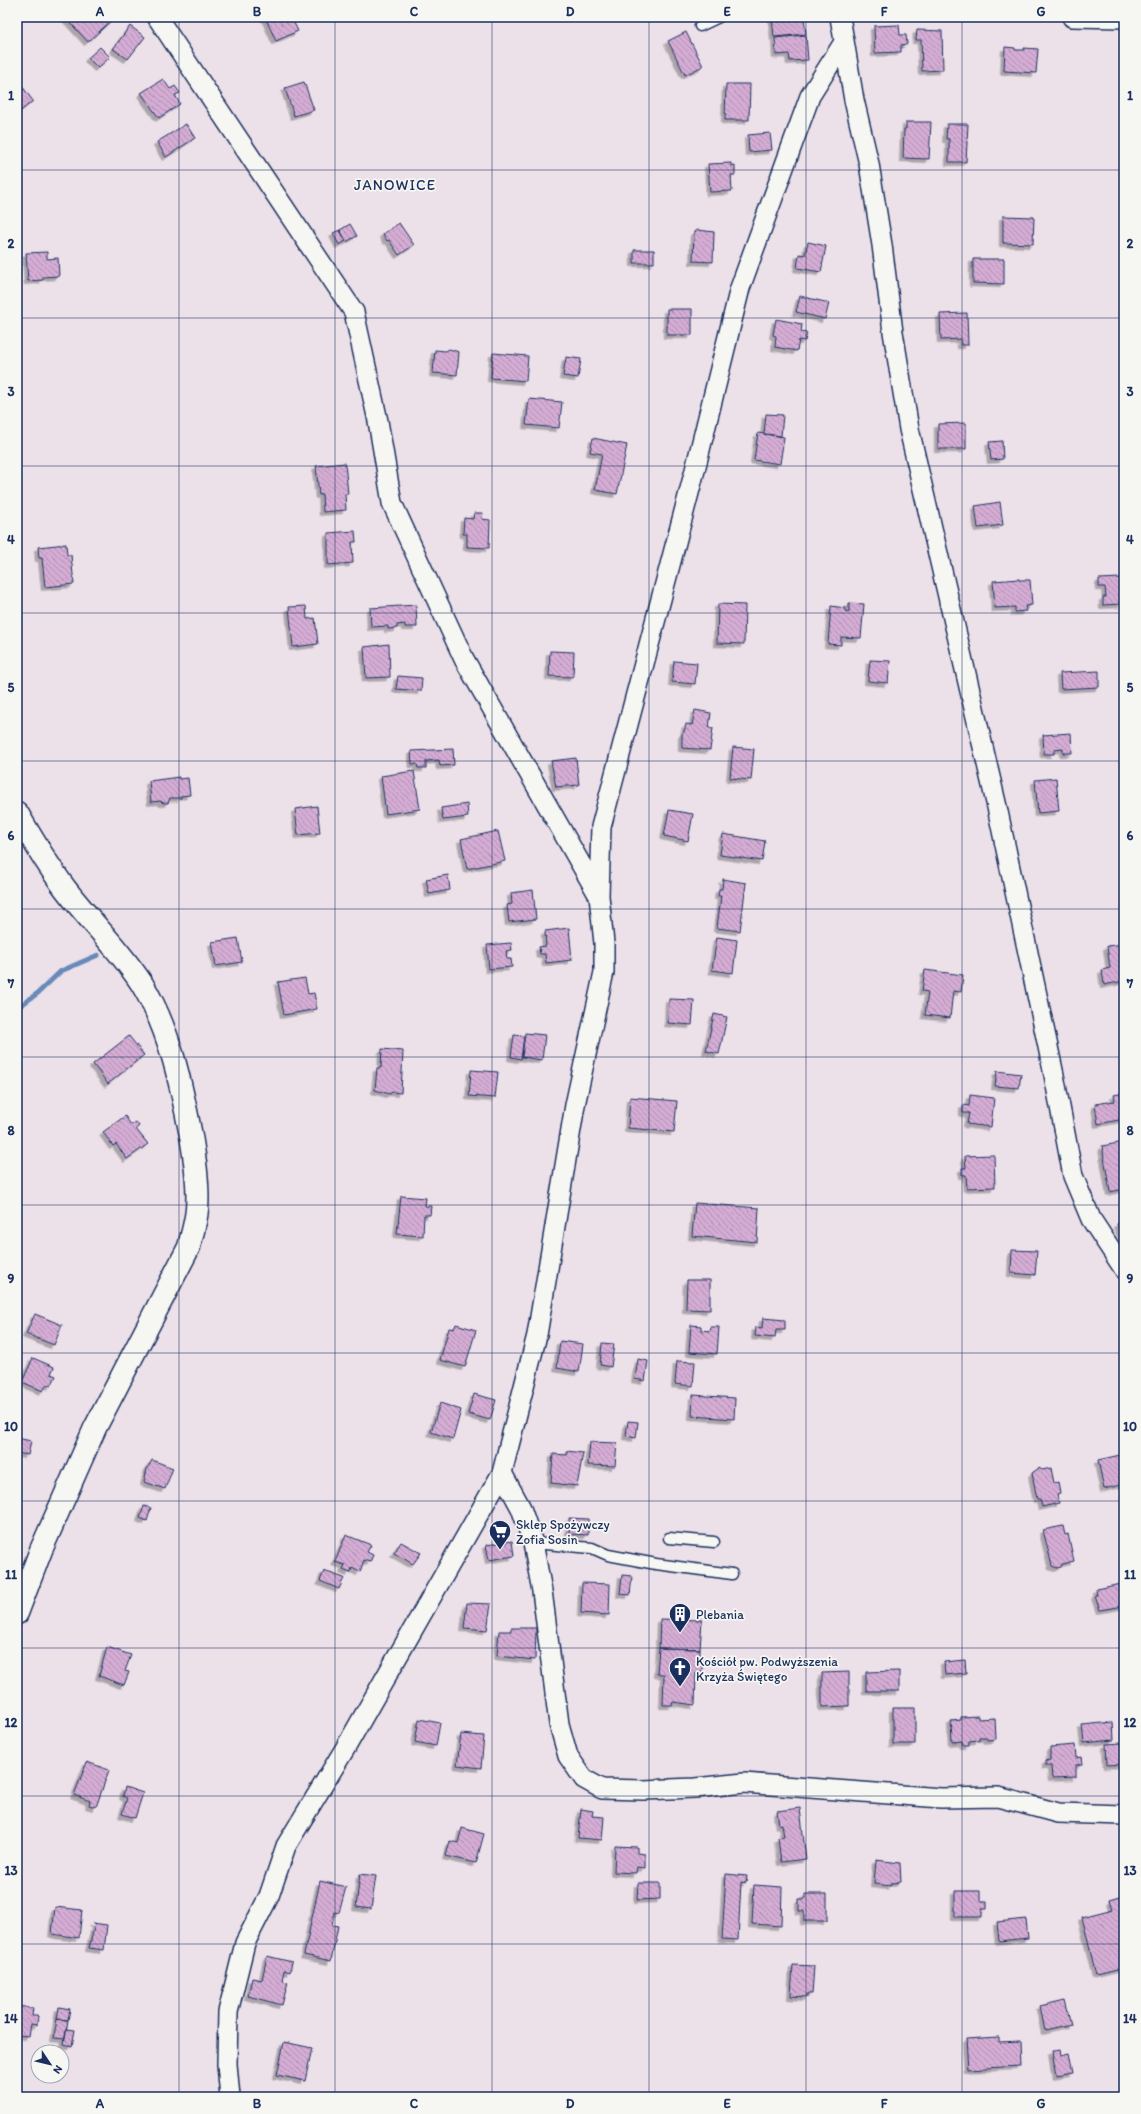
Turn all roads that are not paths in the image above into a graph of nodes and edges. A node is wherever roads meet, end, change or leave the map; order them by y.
1 (157, 17) edge
2 (720, 17) edge
3 (840, 17) edge
4 (1072, 17) edge
5 (1124, 18) edge
6 (700, 26) dead end
7 (844, 42) junction
8 (17, 813) edge
9 (599, 896) junction
10 (1124, 1269) edge
11 (502, 1473) junction
12 (669, 1538) dead end
13 (714, 1542) dead end
14 (533, 1543) junction
15 (732, 1574) dead end
16 (17, 1613) edge
17 (1124, 1815) edge
18 (230, 2097) edge

1 - 9 street
2 - 6 lane
3 - 7 street
4 - 5 street
7 - 9 street
7 - 10 street
8 - 16 street
9 - 11 street
11 - 14 street
11 - 18 street
12 - 13 lane
14 - 15 lane
14 - 17 street

